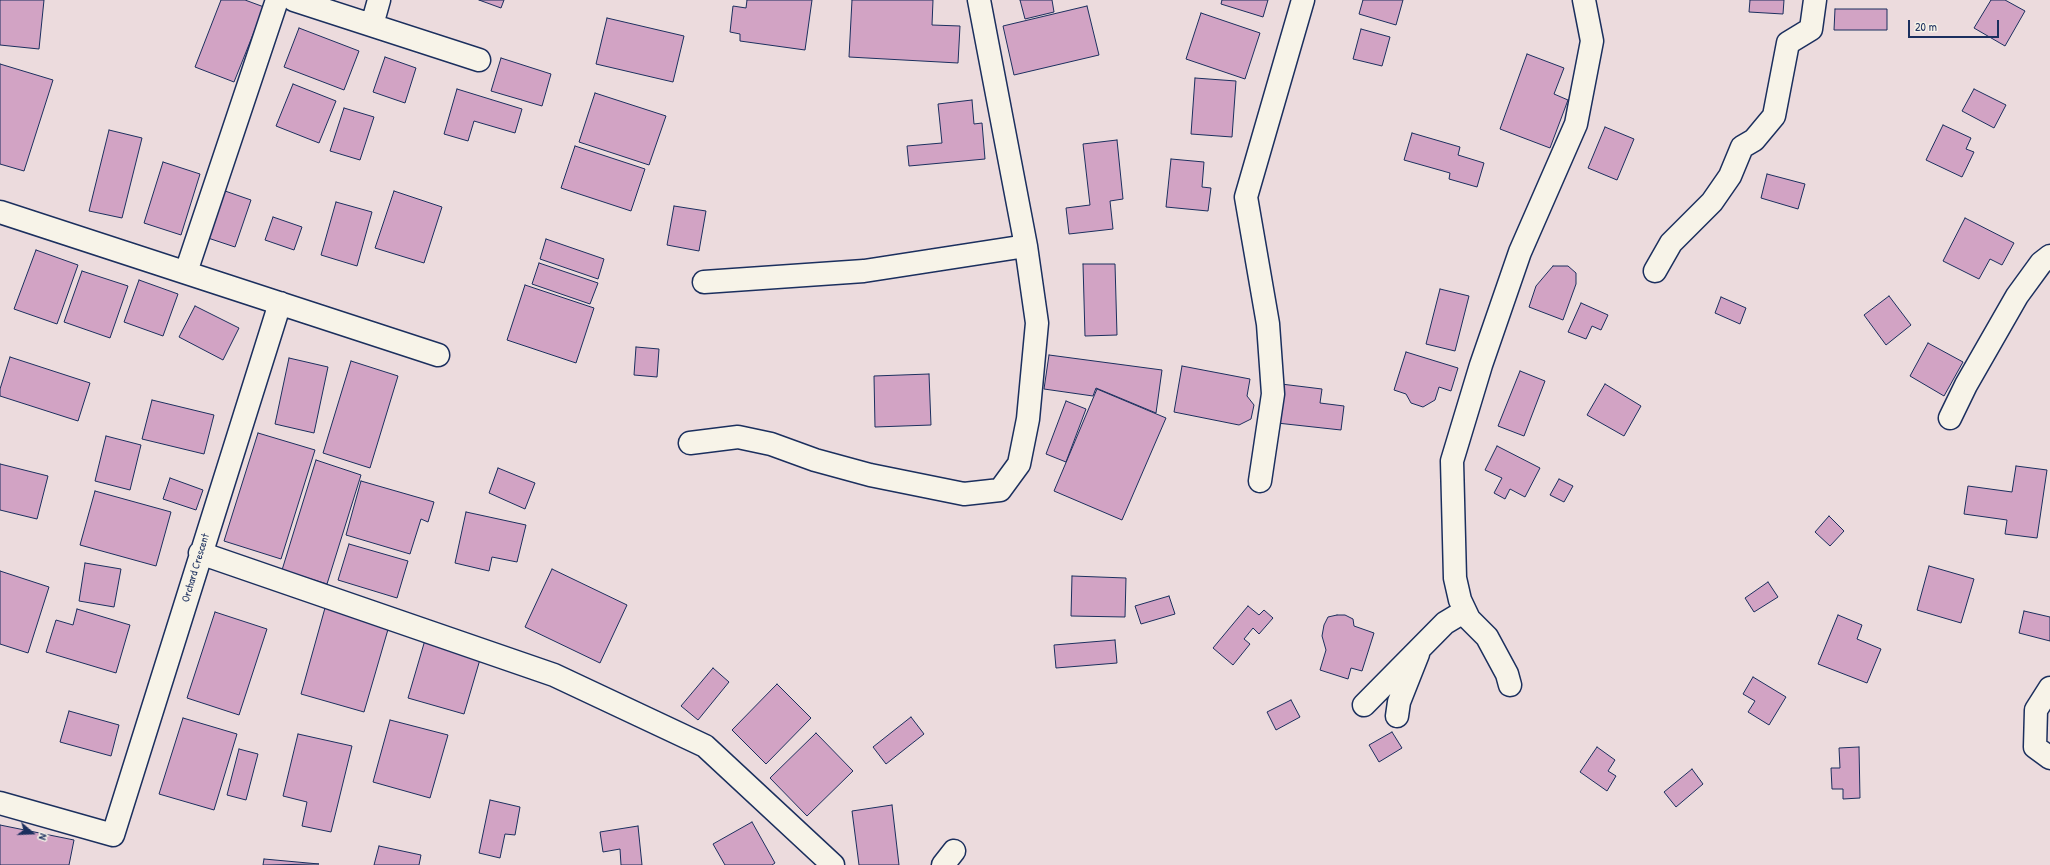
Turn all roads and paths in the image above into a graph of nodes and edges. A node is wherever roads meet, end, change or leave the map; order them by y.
1 (277, 0) edge
2 (294, 0) edge
3 (379, 0) edge
4 (979, 0) edge
5 (1303, 0) edge
6 (1584, 0) edge
7 (1816, 0) edge
8 (372, 25) junction
9 (479, 60) dead end
10 (0, 212) edge
11 (1026, 246) junction
12 (2050, 256) edge
13 (1655, 271) dead end
14 (186, 272) junction
15 (704, 282) dead end
16 (280, 303) junction
17 (438, 355) dead end
18 (1950, 418) dead end
19 (690, 443) dead end
20 (1260, 481) dead end
21 (200, 553) junction
22 (1465, 611) junction
23 (1422, 646) junction
24 (1510, 685) dead end
25 (2050, 688) edge
26 (1364, 705) dead end
27 (1397, 716) dead end
28 (2050, 758) edge
29 (0, 804) edge
30 (833, 865) edge

1 - 14 street
2 - 8 street
3 - 8 street
4 - 11 street
5 - 20 street
6 - 22 street
7 - 13 street
8 - 9 street
10 - 14 street
11 - 15 street
11 - 19 street
12 - 18 street
14 - 16 street
16 - 17 street
16 - 21 street, Orchard Crescent
21 - 29 street, Orchard Crescent
21 - 30 street
22 - 23 street
22 - 24 street
23 - 26 street
23 - 27 street
25 - 28 street

